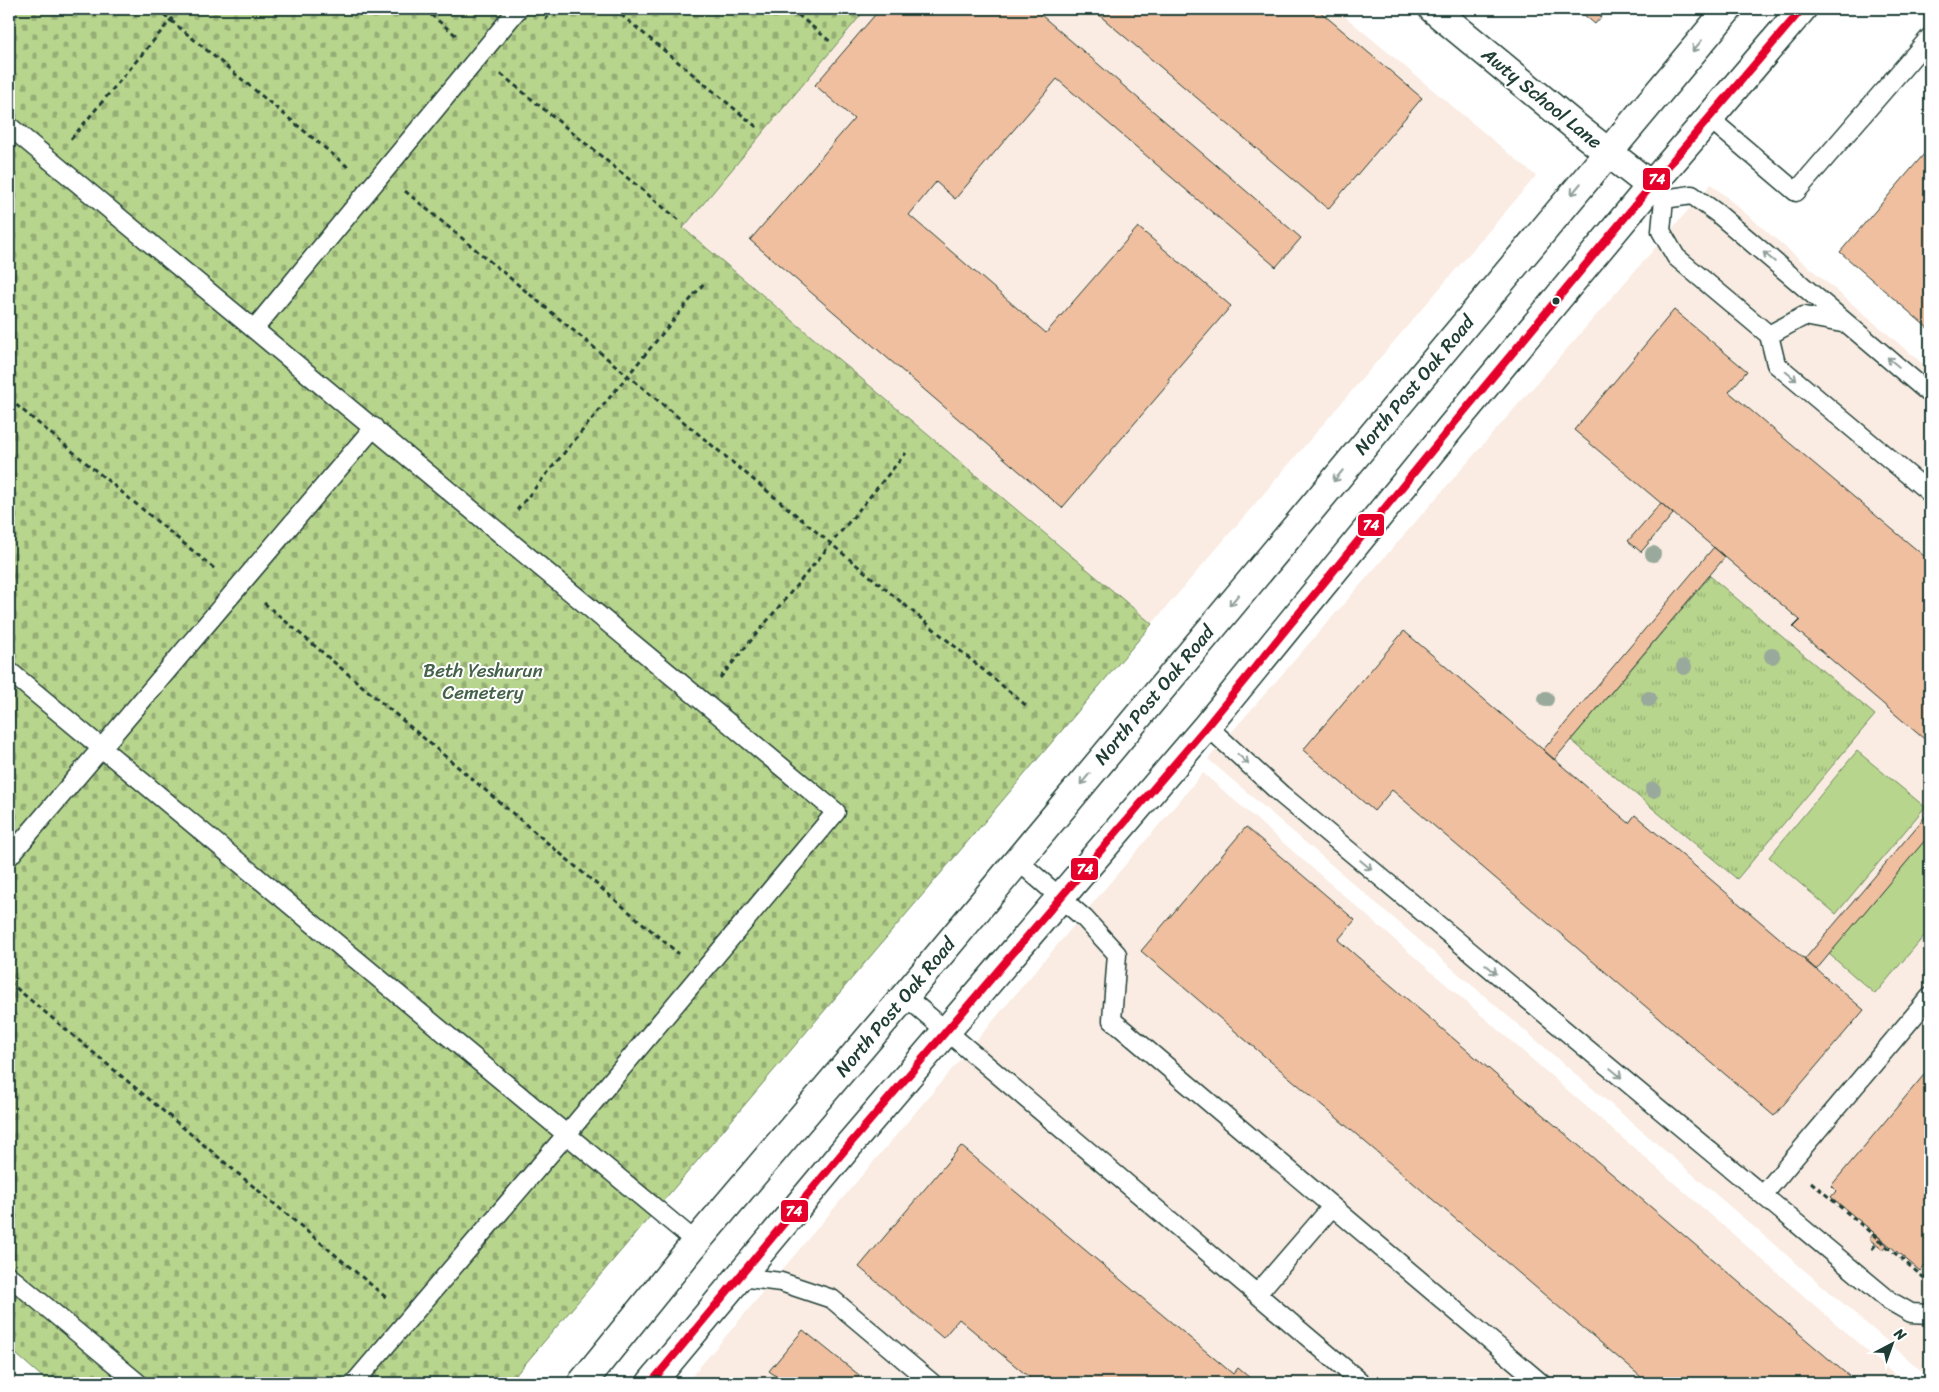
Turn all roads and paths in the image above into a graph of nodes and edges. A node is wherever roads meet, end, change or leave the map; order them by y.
1 (157, 9) edge
2 (180, 9) edge
3 (424, 9) edge
4 (518, 9) edge
5 (614, 9) edge
6 (790, 9) edge
7 (1433, 9) edge
8 (1728, 9) edge
9 (1802, 9) edge
10 (170, 20) junction
11 (1930, 37) edge
12 (463, 41) dead end
13 (832, 43) dead end
14 (501, 73) dead end
15 (1709, 118) junction
16 (9, 126) edge
17 (759, 129) dead end
18 (68, 142) dead end
19 (1607, 152) junction
20 (355, 173) dead end
21 (404, 190) dead end
22 (1658, 192) junction
23 (680, 221) dead end
24 (704, 282) dead end
25 (1848, 324) junction
26 (254, 329) junction
27 (1769, 335) junction
28 (628, 375) junction
29 (1930, 394) edge
30 (9, 399) edge
31 (374, 427) junction
32 (906, 453) dead end
33 (1930, 493) edge
34 (514, 513) dead end
35 (831, 544) junction
36 (221, 574) dead end
37 (263, 602) dead end
38 (9, 671) edge
39 (717, 682) dead end
40 (1028, 708) dead end
41 (1207, 726) junction
42 (102, 748) junction
43 (9, 857) edge
44 (1017, 860) junction
45 (1060, 898) junction
46 (682, 956) dead end
47 (9, 982) edge
48 (905, 996) junction
49 (1930, 997) edge
50 (946, 1030) junction
51 (566, 1136) junction
52 (1808, 1180) dead end
53 (1764, 1195) junction
54 (1332, 1206) junction
55 (696, 1242) junction
56 (9, 1276) edge
57 (739, 1277) junction
58 (1930, 1283) edge
59 (1257, 1294) junction
60 (395, 1304) dead end
61 (1930, 1314) edge
62 (138, 1383) edge
63 (354, 1383) edge
64 (582, 1383) edge
65 (651, 1383) edge
66 (932, 1383) edge
67 (1362, 1383) edge
68 (1541, 1383) edge

1 - 10 path
2 - 10 path
3 - 12 path
4 - 26 lane
5 - 17 path
6 - 13 path
7 - 19 main road, Awty School Lane
8 -> 19 main road, North Post Oak Road
9 - 15 main road
10 - 18 path
10 - 20 path
11 - 15 lane
14 - 23 path
15 - 22 main road
16 - 26 lane
19 - 22 main road, Awty School Lane
19 -> 44 main road, North Post Oak Road
21 - 28 path
25 -> 22 lane
22 - 27 lane
22 - 41 main road
24 - 28 path
25 - 27 lane
29 -> 25 lane
26 - 31 lane
27 -> 33 lane
28 - 34 path
28 - 35 path
30 - 36 path
31 - 42 lane
31 - 51 lane
32 - 35 path
35 - 39 path
35 - 40 path
37 - 46 path
38 - 42 lane
41 - 45 main road
41 -> 53 lane
42 - 43 lane
42 - 51 lane
44 - 45 lane
44 - 48 main road, North Post Oak Road
45 - 50 main road
45 - 54 lane
47 - 60 path
48 - 50 lane
48 - 55 main road, North Post Oak Road
49 - 53 lane
50 - 57 main road
50 - 59 lane
51 - 55 lane
51 - 63 lane
52 - 58 path
53 - 61 lane
54 - 59 lane
54 - 68 lane
55 - 64 main road, North Post Oak Road
56 - 62 lane
57 - 65 main road
57 - 66 lane
59 - 67 lane

